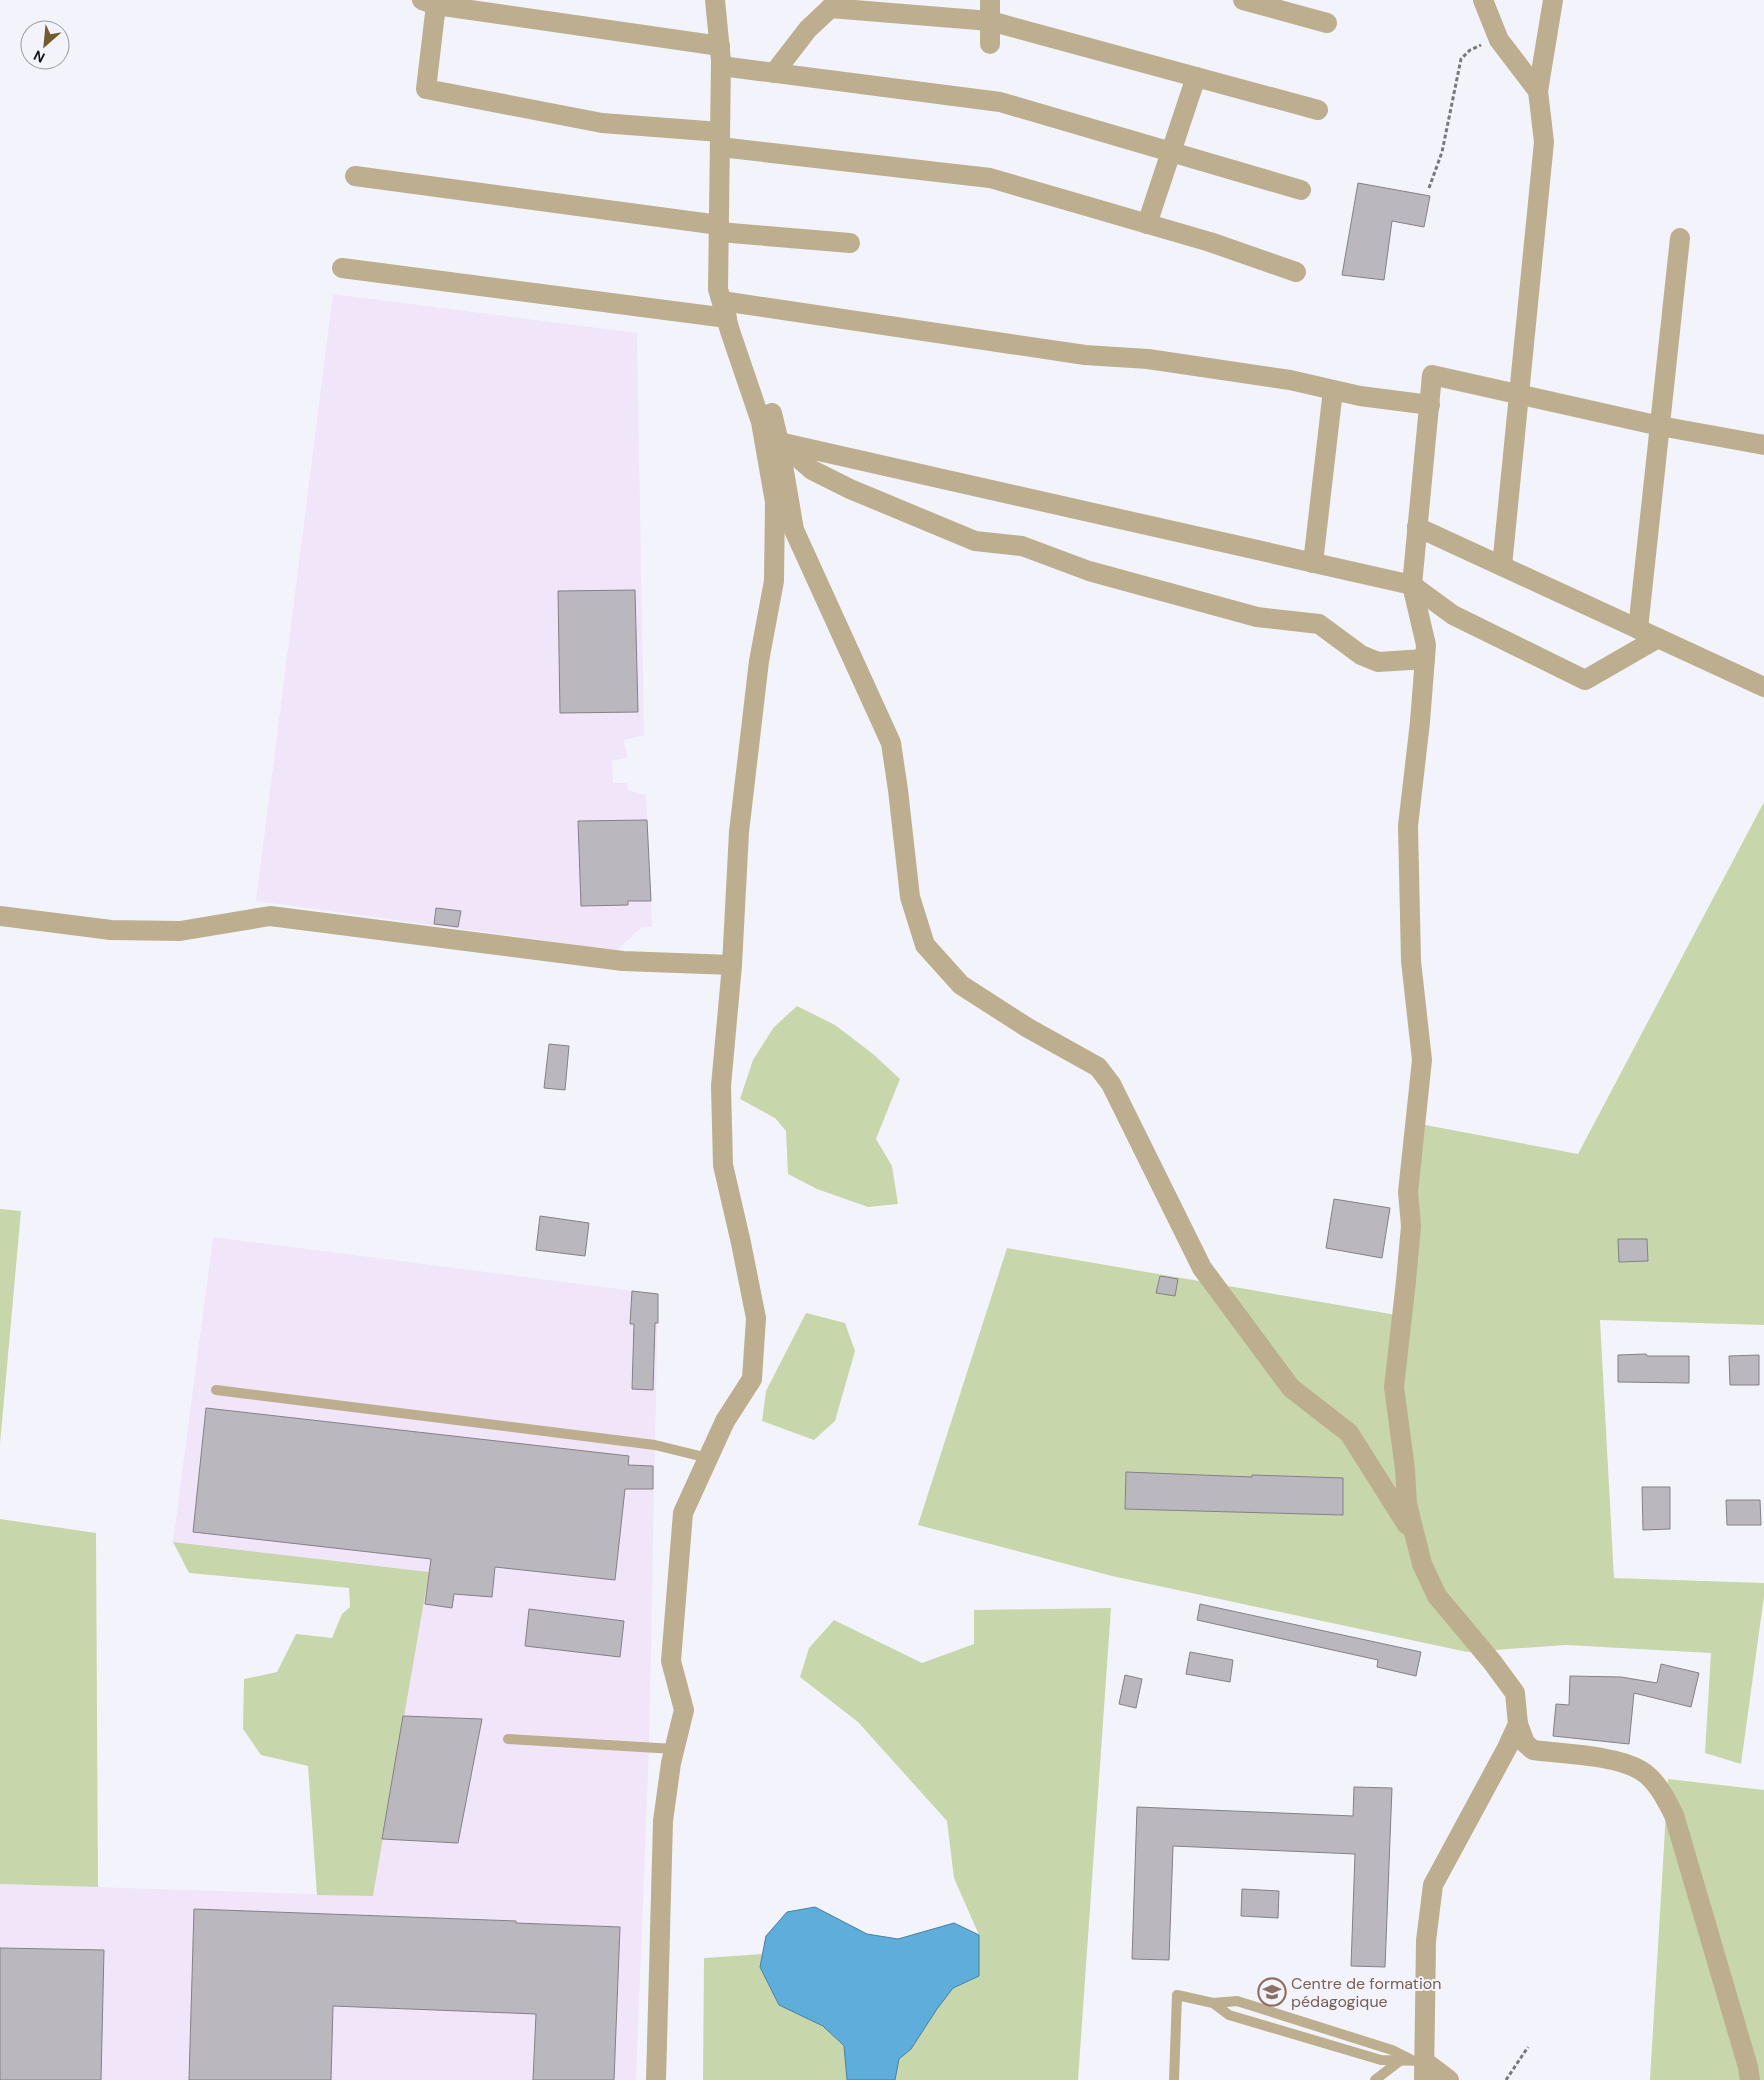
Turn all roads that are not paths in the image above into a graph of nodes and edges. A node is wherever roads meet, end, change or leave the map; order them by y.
1 (715, 0) edge
2 (990, 0) edge
3 (1243, 0) edge
4 (1484, 0) edge
5 (1552, 0) edge
6 (429, 2) edge
7 (834, 4) edge
8 (990, 21) junction
9 (1327, 23) dead end
10 (990, 44) dead end
11 (720, 46) junction
12 (721, 66) junction
13 (774, 74) junction
14 (1196, 77) junction
15 (1538, 91) junction
16 (1318, 110) dead end
17 (720, 139) junction
18 (1171, 152) junction
19 (355, 176) dead end
20 (1301, 190) dead end
21 (1147, 224) junction
22 (719, 229) junction
23 (1680, 238) dead end
24 (850, 243) dead end
25 (342, 268) dead end
26 (1296, 272) dead end
27 (724, 310) junction
28 (734, 343) junction
29 (1333, 390) junction
30 (1519, 395) junction
31 (1430, 405) junction
32 (1660, 426) junction
33 (779, 442) junction
34 (1764, 445) edge
35 (1417, 527) junction
36 (1314, 563) junction
37 (1502, 566) junction
38 (1412, 585) junction
39 (1638, 629) junction
40 (1658, 638) junction
41 (1424, 659) junction
42 (1764, 687) edge
43 (0, 916) edge
44 (732, 965) junction
45 (216, 1390) dead end
46 (708, 1458) junction
47 (1415, 1538) junction
48 (1518, 1724) junction
49 (508, 1739) dead end
50 (674, 1748) junction
51 (1213, 2003) junction
52 (1401, 2060) junction
53 (1421, 2067) edge
54 (656, 2080) edge
55 (1174, 2080) edge
56 (1375, 2080) edge
57 (1449, 2080) edge
58 (1750, 2080) edge

1 - 11 street
2 - 8 street
3 - 9 street
4 - 15 street
5 - 15 street
6 - 11 street
6 - 17 street
7 - 8 street
7 - 13 street
8 - 10 street
8 - 14 street
11 - 12 street
12 - 13 street
12 - 17 street
13 - 18 street
14 - 16 street
14 - 18 street
15 - 30 street
17 - 21 street
17 - 22 street
18 - 20 street
18 - 21 street
19 - 22 street
21 - 26 street
22 - 24 street
22 - 27 street
23 - 32 street
25 - 27 street
27 - 28 street
27 - 29 street
28 - 33 street
28 - 44 street
29 - 31 street
29 - 36 street
30 - 31 street
30 - 32 street
30 - 37 street
31 - 35 street
32 - 34 street
32 - 39 street
33 - 36 street
33 - 41 street
33 - 47 street
35 - 37 street
35 - 38 street
36 - 38 street
37 - 39 street
38 - 40 street
38 - 41 street
39 - 40 street
40 - 42 street
41 - 47 street
43 - 44 street
44 - 46 street
45 - 46 lane
46 - 50 street
47 - 48 street
48 - 53 street
48 - 58 street
49 - 50 lane
50 - 54 street
51 - 52 lane
51 - 53 lane
51 - 55 lane
52 - 53 lane
52 - 56 lane
53 - 57 street

